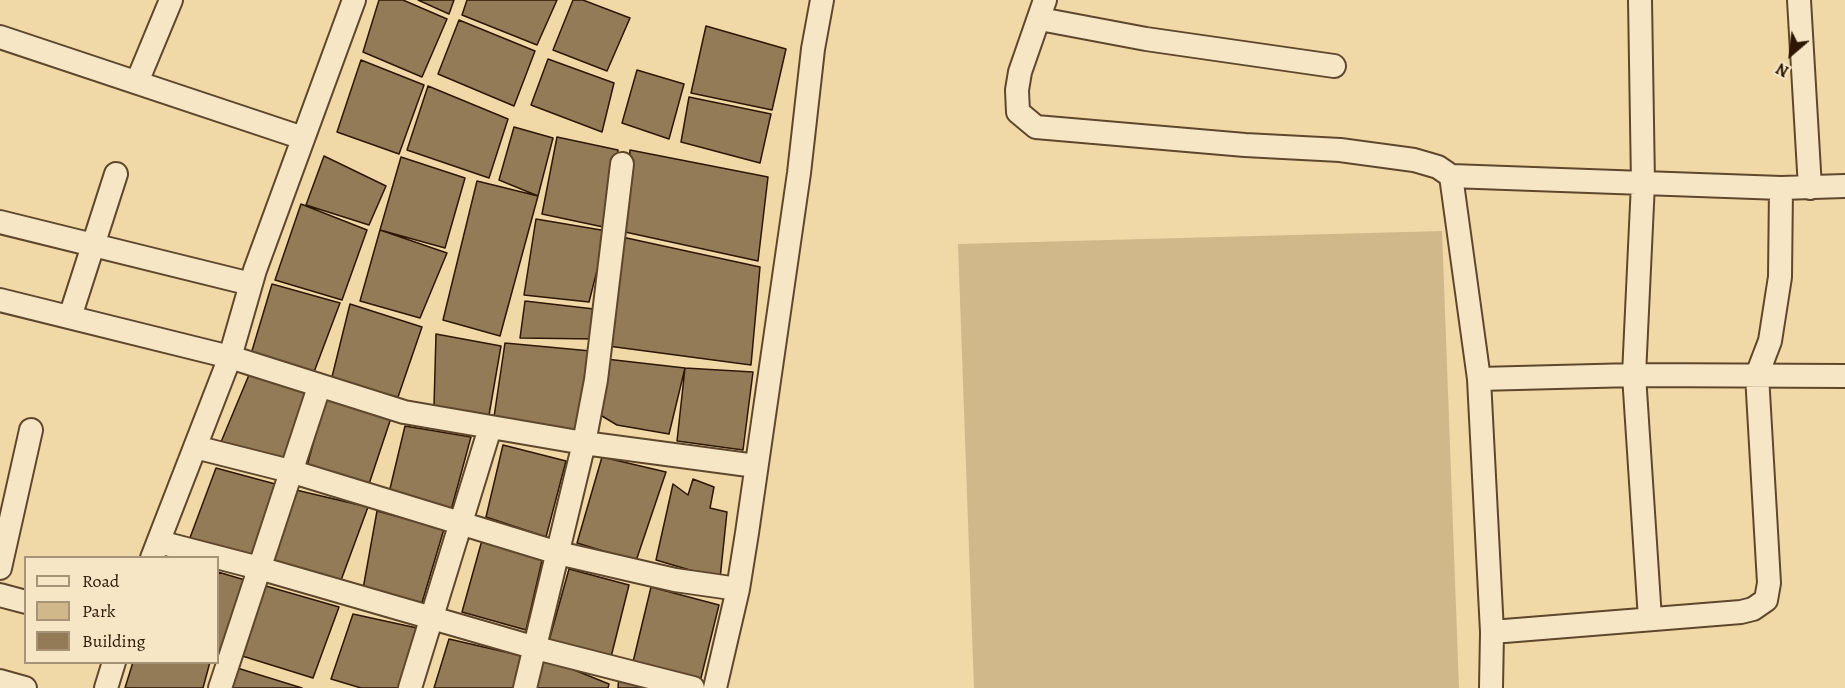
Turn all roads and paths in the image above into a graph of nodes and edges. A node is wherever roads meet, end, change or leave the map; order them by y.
1 (171, 0) edge
2 (354, 0) edge
3 (822, 0) edge
4 (1641, 0) edge
5 (1799, 0) edge
6 (1042, 10) edge
7 (0, 37) edge
8 (1334, 66) dead end
9 (137, 82) junction
10 (303, 138) junction
11 (622, 164) dead end
12 (116, 174) dead end
13 (1451, 176) junction
14 (1643, 183) junction
15 (1845, 186) edge
16 (1781, 188) junction
17 (1810, 188) junction
18 (0, 222) edge
19 (94, 244) junction
20 (251, 284) junction
21 (0, 300) edge
22 (70, 317) junction
23 (230, 357) junction
24 (1634, 375) junction
25 (1757, 375) junction
26 (1845, 376) edge
27 (1479, 379) junction
28 (319, 387) junction
29 (489, 428) junction
30 (31, 430) dead end
31 (584, 443) junction
32 (195, 447) junction
33 (756, 466) junction
34 (290, 471) junction
35 (461, 524) junction
36 (155, 550) edge
37 (558, 554) junction
38 (190, 556) edge
39 (219, 561) edge
40 (0, 568) edge
41 (259, 568) junction
42 (738, 588) junction
43 (0, 595) edge
44 (24, 601) edge
45 (433, 618) junction
46 (1650, 619) junction
47 (1492, 632) junction
48 (536, 648) junction
49 (114, 664) edge
50 (0, 681) edge
51 (25, 688) edge
52 (106, 688) edge
53 (220, 688) edge
54 (410, 688) edge
55 (525, 688) edge
56 (693, 688) edge
57 (715, 688) edge
58 (1491, 688) edge

1 - 9 street
2 - 10 street
3 - 33 street
4 - 14 street
5 - 17 street
6 - 8 street
6 - 13 street
7 - 9 street
9 - 10 street
10 - 20 street
11 - 31 street
12 - 19 street
13 - 14 street
13 - 27 street
14 - 16 street
14 - 24 street
15 - 17 street
16 - 17 street
16 - 25 street
18 - 19 street
19 - 20 street
19 - 22 street
20 - 23 street
21 - 22 street
22 - 23 street
23 - 28 street
23 - 32 street
24 - 25 street
24 - 27 street
24 - 46 street
25 - 26 street
25 - 46 street
27 - 47 street
28 - 29 street
28 - 34 street
29 - 31 street
29 - 35 street
30 - 40 street
31 - 33 street
31 - 37 street
32 - 34 street
32 - 36 street
33 - 42 street
34 - 35 street
34 - 41 street
35 - 37 street
35 - 45 street
36 - 38 street
37 - 42 street
37 - 48 street
39 - 41 street
41 - 45 street
41 - 53 street
42 - 57 street
43 - 44 street
45 - 48 street
45 - 54 street
46 - 47 street
47 - 58 street
48 - 55 street
48 - 56 street
49 - 52 street
50 - 51 street

